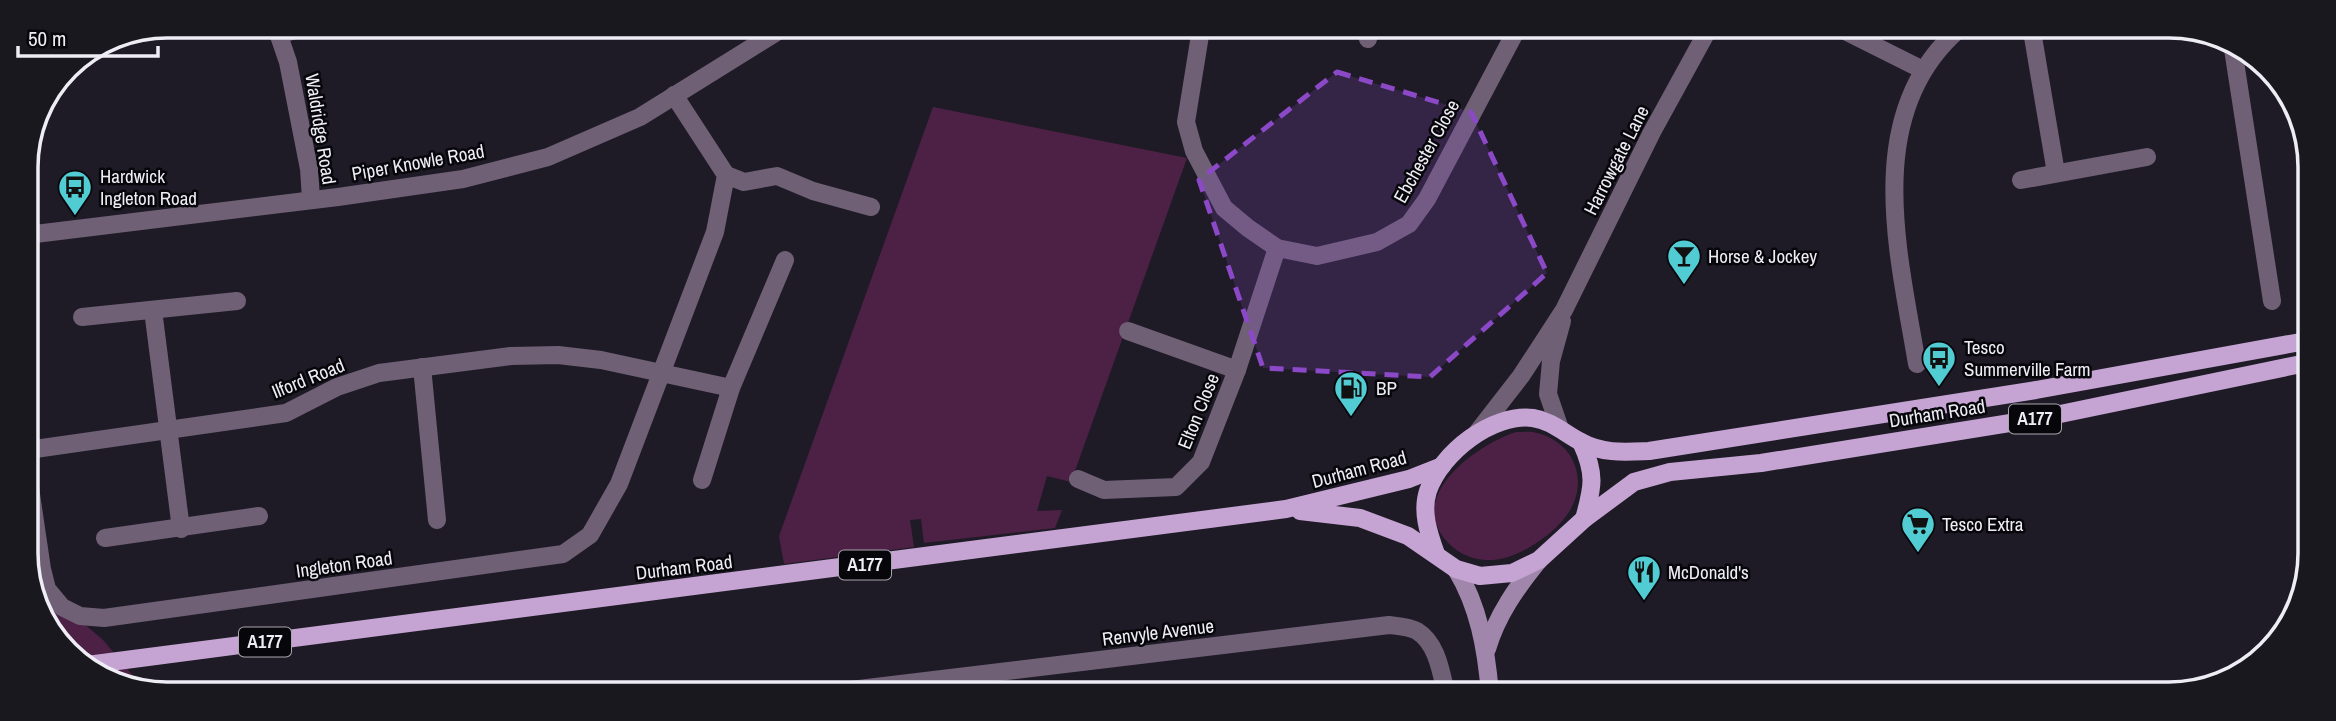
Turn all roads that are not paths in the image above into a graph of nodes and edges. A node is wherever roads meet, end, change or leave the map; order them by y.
1 (280, 38) edge
2 (767, 38) edge
3 (1200, 38) edge
4 (1512, 38) edge
5 (1704, 38) edge
6 (1859, 38) edge
7 (1951, 38) edge
8 (2033, 38) edge
9 (2235, 57) edge
10 (1923, 70) junction
11 (674, 95) junction
12 (2147, 157) dead end
13 (2056, 173) junction
14 (726, 175) junction
15 (2021, 180) dead end
16 (311, 199) junction
17 (872, 207) dead end
18 (39, 234) edge
19 (1277, 248) junction
20 (785, 260) dead end
21 (237, 301) dead end
22 (2272, 301) dead end
23 (153, 310) junction
24 (1564, 310) junction
25 (82, 317) dead end
26 (1128, 331) dead end
27 (2298, 342) edge
28 (1917, 364) dead end
29 (2298, 365) edge
30 (422, 367) junction
31 (1237, 370) junction
32 (662, 373) junction
33 (732, 388) junction
34 (1559, 426) junction
35 (167, 431) junction
36 (1476, 435) junction
37 (1581, 442) junction
38 (38, 449) edge
39 (1442, 466) junction
40 (1078, 478) dead end
41 (702, 480) dead end
42 (1286, 509) junction
43 (259, 516) dead end
44 (1584, 519) junction
45 (438, 520) dead end
46 (181, 528) junction
47 (105, 538) dead end
48 (38, 542) edge
49 (1436, 554) junction
50 (1539, 560) junction
51 (1456, 569) junction
52 (1487, 649) junction
53 (100, 663) edge
54 (918, 682) edge
55 (1443, 682) edge
56 (1489, 682) edge

1 - 16 street, Waldridge Road
2 - 11 street, Piper Knowle Road
3 - 19 street, Ebchester Close
4 - 19 street, Ebchester Close
5 - 24 street, Harrowgate Lane
6 - 10 street
7 - 10 street
8 - 13 street
9 - 22 street
10 - 28 street
11 - 14 street
11 - 16 street, Piper Knowle Road
12 - 13 street
13 - 15 street
14 - 17 street
14 - 32 street, Ingleton Road
16 - 18 street, Piper Knowle Road
19 - 31 street, Elton Close
20 - 33 street
21 - 23 street
23 - 25 street
23 - 35 street
24 - 34 street, Harrowgate Lane
24 - 36 street, Harrowgate Lane
26 - 31 street
27 - 37 main road, Durham Road / A177
29 - 44 main road, Durham Road / A177
30 - 32 street, Ilford Road
30 - 35 street, Ilford Road
30 - 45 street
31 - 40 street, Elton Close
32 - 33 street
32 - 48 street, Ingleton Road
33 - 41 street
34 - 36 main road, Durham Road
34 - 37 main road, Durham Road
35 - 38 street, Ilford Road
35 - 46 street
36 - 39 main road, Durham Road
37 - 44 main road
39 - 42 main road, Durham Road / A177
39 - 49 main road, Durham Road
42 - 49 main road, Durham Road / A177
42 - 53 main road, Durham Road / A177
43 - 46 street
44 - 50 main road, Durham Road
46 - 47 street
49 - 51 main road, Durham Road
50 - 51 main road, Durham Road
50 - 52 main road
51 - 52 main road
52 - 56 main road
54 - 55 street, Renvyle Avenue

